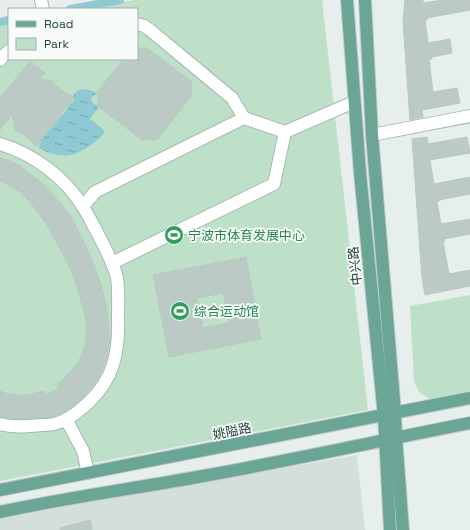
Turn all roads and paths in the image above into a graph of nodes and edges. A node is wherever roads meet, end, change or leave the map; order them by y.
1 (347, 0) edge
2 (365, 0) edge
3 (138, 24) edge
4 (8, 53) edge
5 (0, 60) edge
6 (354, 102) junction
7 (470, 116) edge
8 (244, 118) junction
9 (285, 132) junction
10 (372, 135) junction
11 (0, 144) edge
12 (83, 206) junction
13 (112, 263) junction
14 (470, 398) edge
15 (389, 414) junction
16 (66, 419) junction
17 (470, 423) edge
18 (0, 424) edge
19 (390, 438) junction
20 (88, 473) junction
21 (0, 490) edge
22 (0, 512) edge
23 (390, 530) edge
24 (403, 530) edge

1 - 6 main road, 中兴路
2 - 10 main road, 中兴路
3 - 8 street
4 - 5 street
6 - 9 street
6 - 15 main road, 中兴路
7 - 10 street
8 - 9 street
8 - 12 street
9 - 13 street
10 - 15 main road, 中兴路
11 - 12 street
12 - 13 street
13 - 16 street
14 - 15 main road, 姚隘路
15 - 19 main road, 中兴路
15 - 20 main road, 姚隘路
16 - 18 street
16 - 20 street
17 - 19 main road
19 - 22 main road
19 - 23 main road, 中兴路
19 - 24 main road, 中兴路
20 - 21 main road, 姚隘路

